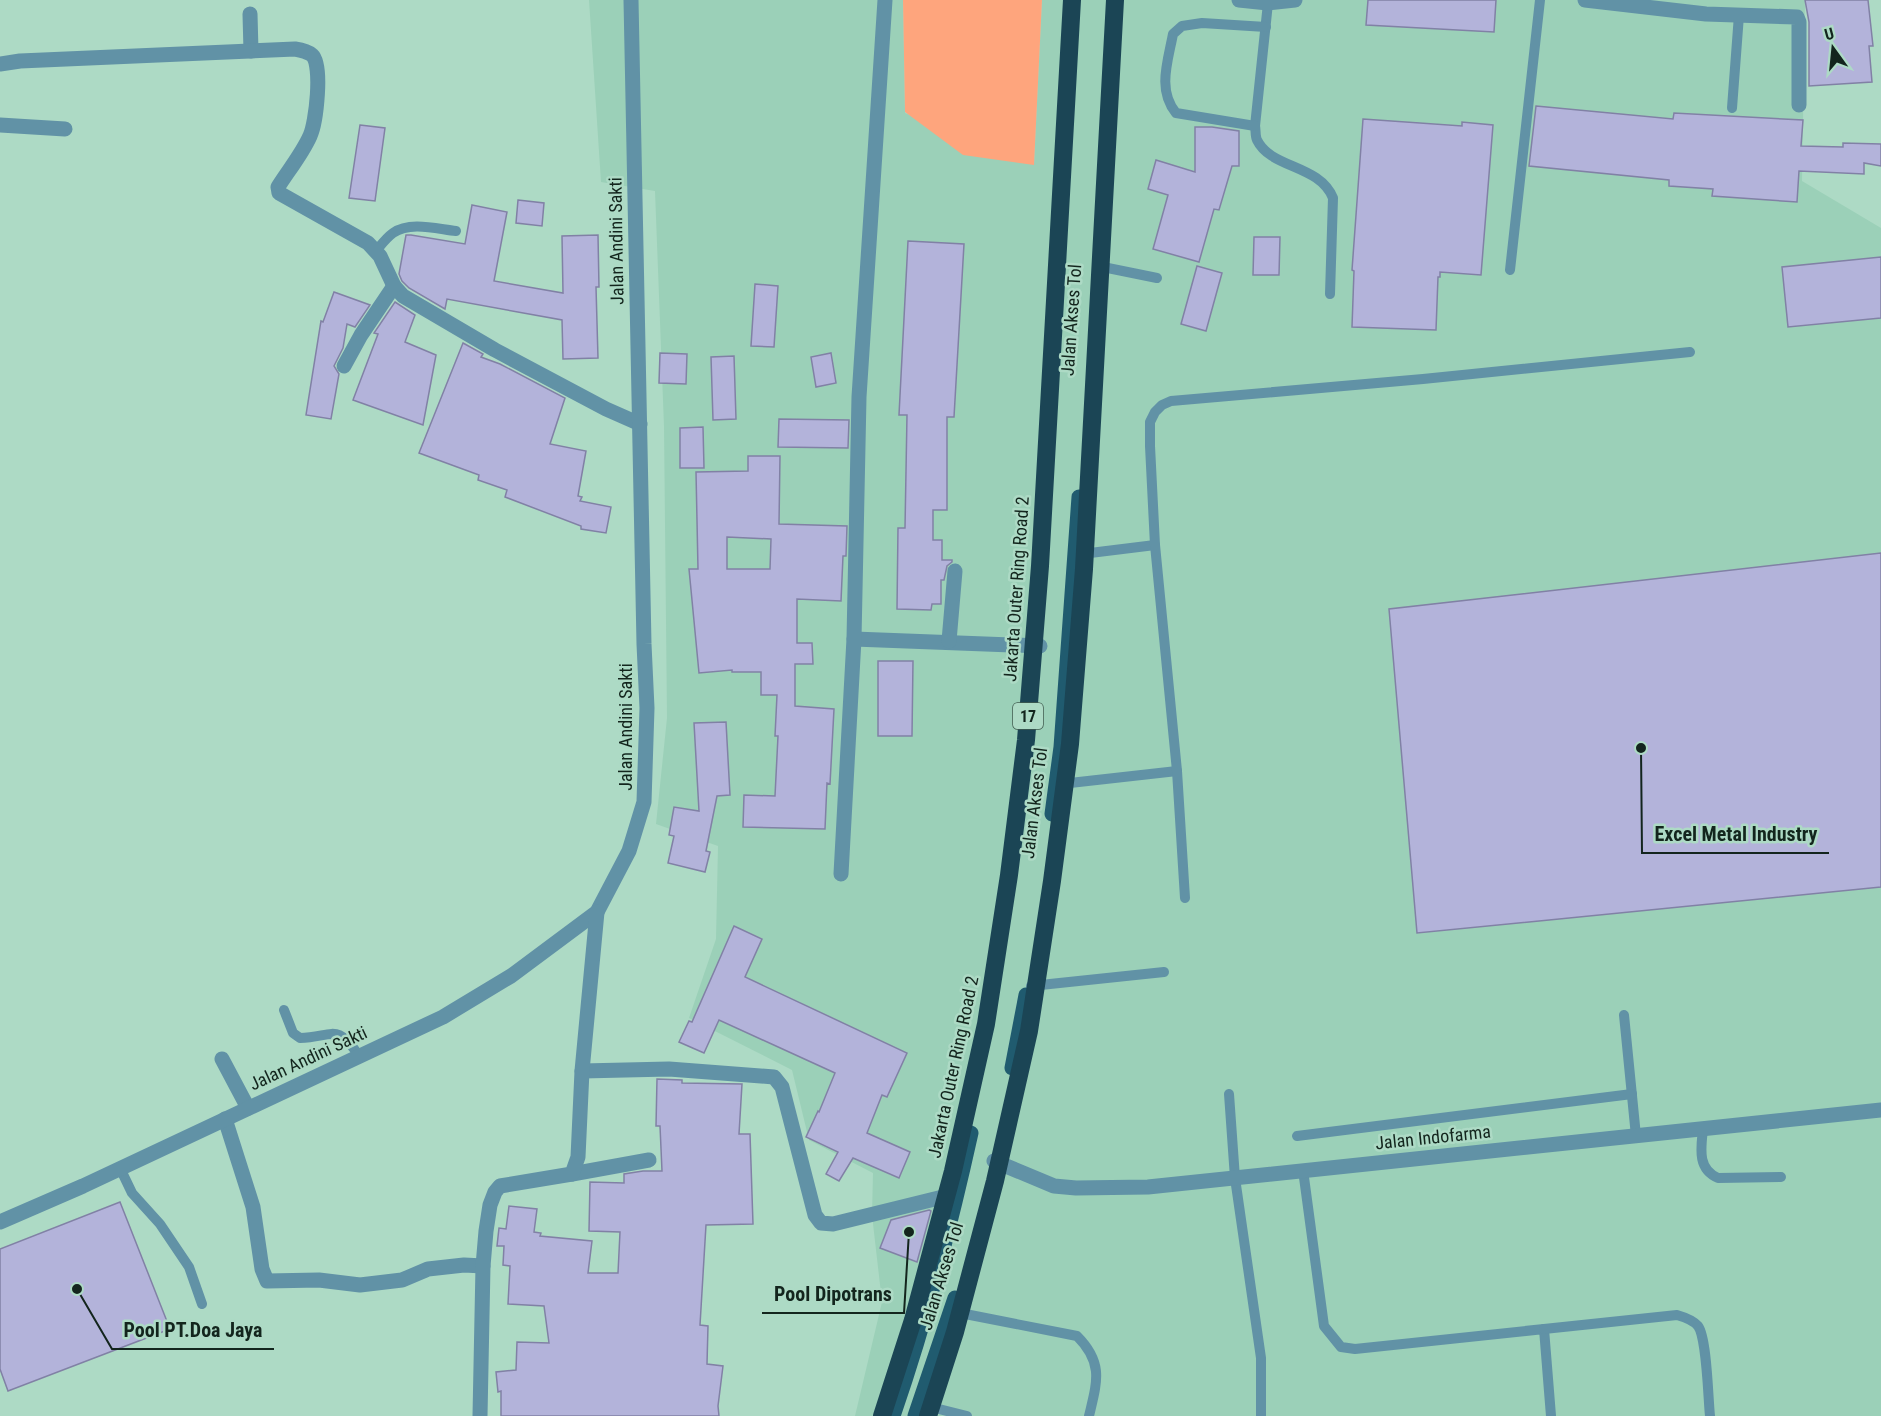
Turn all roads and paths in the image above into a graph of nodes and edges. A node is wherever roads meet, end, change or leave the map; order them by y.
1 (631, 0) edge
2 (885, 0) edge
3 (1072, 0) edge
4 (1080, 0) edge
5 (1113, 0) edge
6 (1239, 0) edge
7 (1295, 0) edge
8 (1540, 0) edge
9 (1586, 0) edge
10 (1268, 3) junction
11 (250, 14) dead end
12 (1739, 15) junction
13 (1266, 27) junction
14 (251, 51) junction
15 (0, 64) edge
16 (1798, 105) dead end
17 (1732, 108) dead end
18 (0, 125) edge
19 (1255, 126) junction
20 (65, 129) dead end
21 (456, 231) dead end
22 (376, 251) junction
23 (1094, 265) junction
24 (1510, 270) dead end
25 (1157, 278) dead end
26 (394, 286) junction
27 (1330, 294) dead end
28 (1690, 352) dead end
29 (344, 366) dead end
30 (629, 419) junction
31 (1155, 546) junction
32 (1075, 555) junction
33 (955, 571) dead end
34 (854, 639) junction
35 (949, 641) junction
36 (1040, 645) junction
37 (1177, 771) junction
38 (1055, 784) junction
39 (841, 874) dead end
40 (1185, 898) dead end
41 (597, 912) junction
42 (1164, 972) dead end
43 (1028, 987) junction
44 (284, 1010) dead end
45 (1624, 1015) dead end
46 (359, 1056) junction
47 (222, 1059) dead end
48 (582, 1071) junction
49 (1229, 1094) dead end
50 (1632, 1094) junction
51 (248, 1108) junction
52 (1881, 1110) edge
53 (225, 1119) junction
54 (1703, 1129) junction
55 (1297, 1136) dead end
56 (1636, 1136) junction
57 (648, 1160) dead end
58 (994, 1161) junction
59 (120, 1168) junction
60 (1303, 1170) junction
61 (572, 1174) junction
62 (1781, 1177) dead end
63 (1235, 1178) junction
64 (957, 1194) junction
65 (0, 1222) edge
66 (483, 1266) junction
67 (202, 1304) dead end
68 (924, 1317) junction
69 (950, 1317) junction
70 (1544, 1329) junction
71 (921, 1412) edge
72 (480, 1416) edge
73 (882, 1416) edge
74 (893, 1416) edge
75 (967, 1416) edge
76 (1089, 1416) edge
77 (1261, 1416) edge
78 (1551, 1416) edge
79 (1710, 1416) edge

1 - 30 street, Jalan Andini Sakti
2 - 34 street
3 - 73 highway, Jakarta Outer Ring Road 2 / 17, bridge
4 - 36 main road, Jalan Akses Tol
5 - 23 main road, Jalan Akses Tol
5 - 71 highway, bridge
6 - 10 street
7 - 10 street
8 - 24 lane
9 - 12 street
10 - 13 lane
11 - 14 street
12 - 16 street
12 - 17 lane
13 - 19 lane
13 - 19 lane
14 - 15 street
14 - 22 street
18 - 20 street
19 - 27 lane
21 - 22 lane
22 - 26 street
23 - 25 lane
23 - 32 main road, Jalan Akses Tol
26 - 29 street
26 - 30 street
28 - 31 lane
30 - 41 street, Jalan Andini Sakti
31 - 32 lane
31 - 37 lane
32 - 38 main road, Jalan Akses Tol
33 - 35 street
34 - 35 street
34 - 39 street
35 - 36 street
36 - 64 main road, Jalan Akses Tol
37 - 38 lane
37 - 40 lane
38 - 43 main road, Jalan Akses Tol
41 - 46 street, Jalan Andini Sakti
41 - 48 street
42 - 43 lane
43 - 58 main road, Jalan Akses Tol
44 - 46 lane
45 - 50 lane
46 - 51 street, Jalan Andini Sakti
47 - 51 street
48 - 61 street
48 - 64 street
49 - 63 lane
50 - 55 lane
50 - 56 lane
51 - 53 street, Jalan Andini Sakti
52 - 54 street, Jalan Indofarma
53 - 59 street, Jalan Andini Sakti
53 - 66 street
54 - 56 street, Jalan Indofarma
54 - 62 lane
56 - 60 street, Jalan Indofarma
57 - 61 street
58 - 63 street, Jalan Indofarma
58 - 69 main road, Jalan Akses Tol
59 - 65 street, Jalan Andini Sakti
59 - 67 lane
60 - 63 street, Jalan Indofarma
60 - 70 lane
61 - 66 street
63 - 77 lane
64 - 68 main road, Jalan Akses Tol
66 - 72 street
68 - 69 main road
68 - 74 main road, Jalan Akses Tol
69 - 71 main road, Jalan Akses Tol
69 - 76 lane
70 - 78 lane
70 - 79 lane
71 - 75 lane

